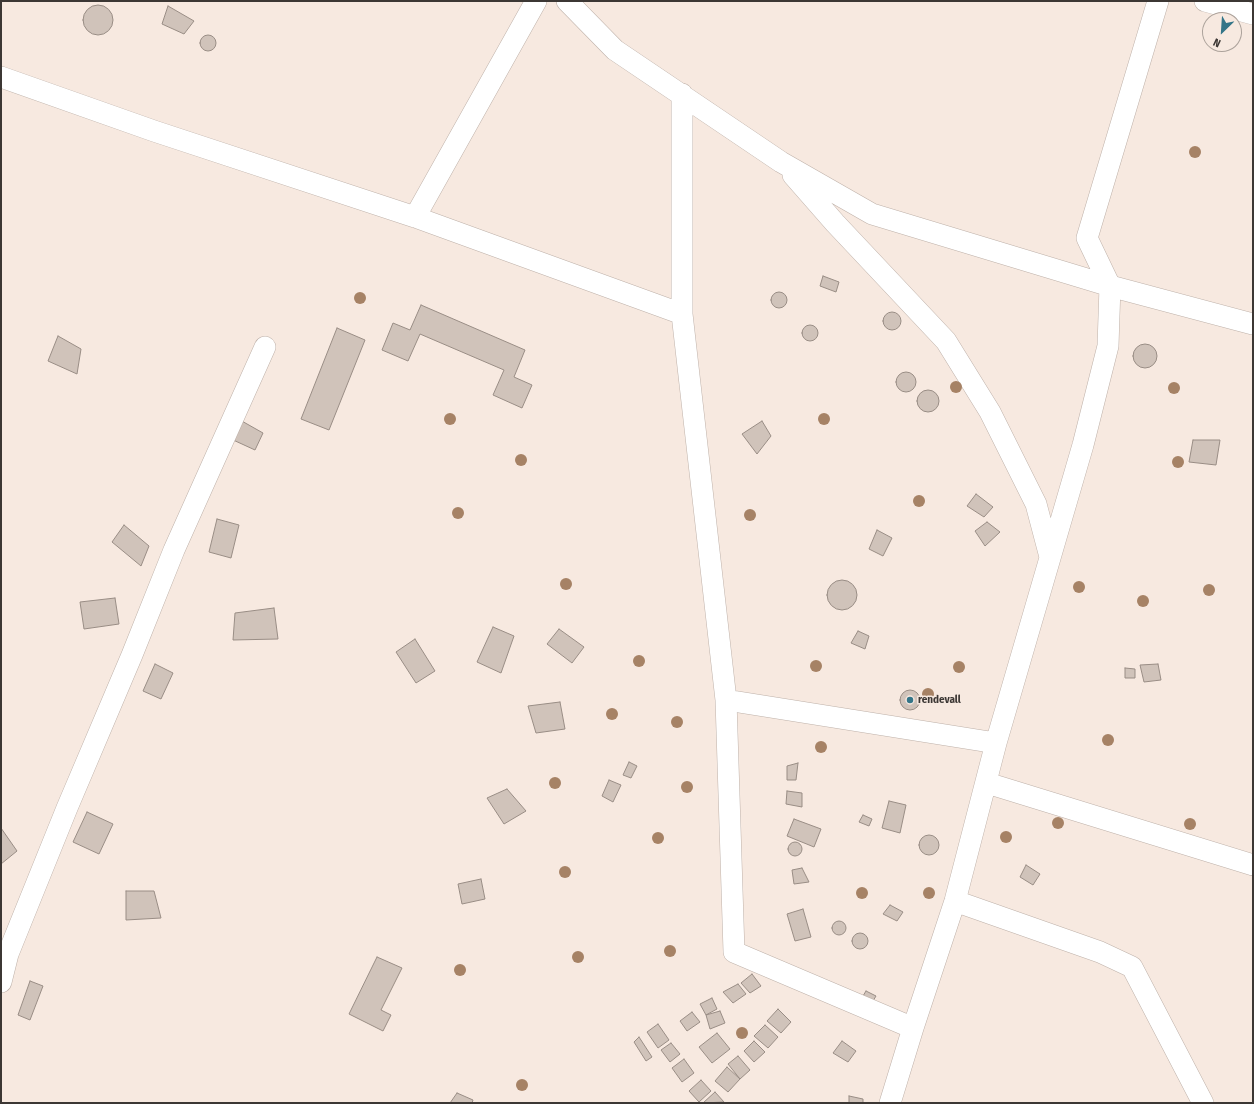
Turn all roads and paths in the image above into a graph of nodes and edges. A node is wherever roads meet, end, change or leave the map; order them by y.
1 (536, 1) edge
2 (567, 1) edge
3 (1158, 1) edge
4 (1204, 1) edge
5 (1253, 14) edge
6 (1, 77) edge
7 (682, 94) junction
8 (781, 162) junction
9 (415, 217) junction
10 (1110, 286) junction
11 (682, 314) junction
12 (1253, 324) edge
13 (265, 347) dead end
14 (1050, 557) junction
15 (726, 700) junction
16 (996, 743) junction
17 (987, 783) junction
18 (1253, 865) edge
19 (955, 901) junction
20 (1, 982) edge
21 (913, 1028) junction
22 (890, 1103) edge
23 (1203, 1103) edge

1 - 9 street
2 - 7 street
3 - 10 street
4 - 5 street
6 - 9 street
7 - 8 street
7 - 11 street
8 - 10 street
8 - 14 street
9 - 11 street
10 - 12 street
10 - 14 street
11 - 15 street
13 - 20 street
14 - 16 street
15 - 16 street
15 - 21 street
16 - 17 street
17 - 18 street
17 - 19 street
19 - 21 street
19 - 23 street
21 - 22 street

